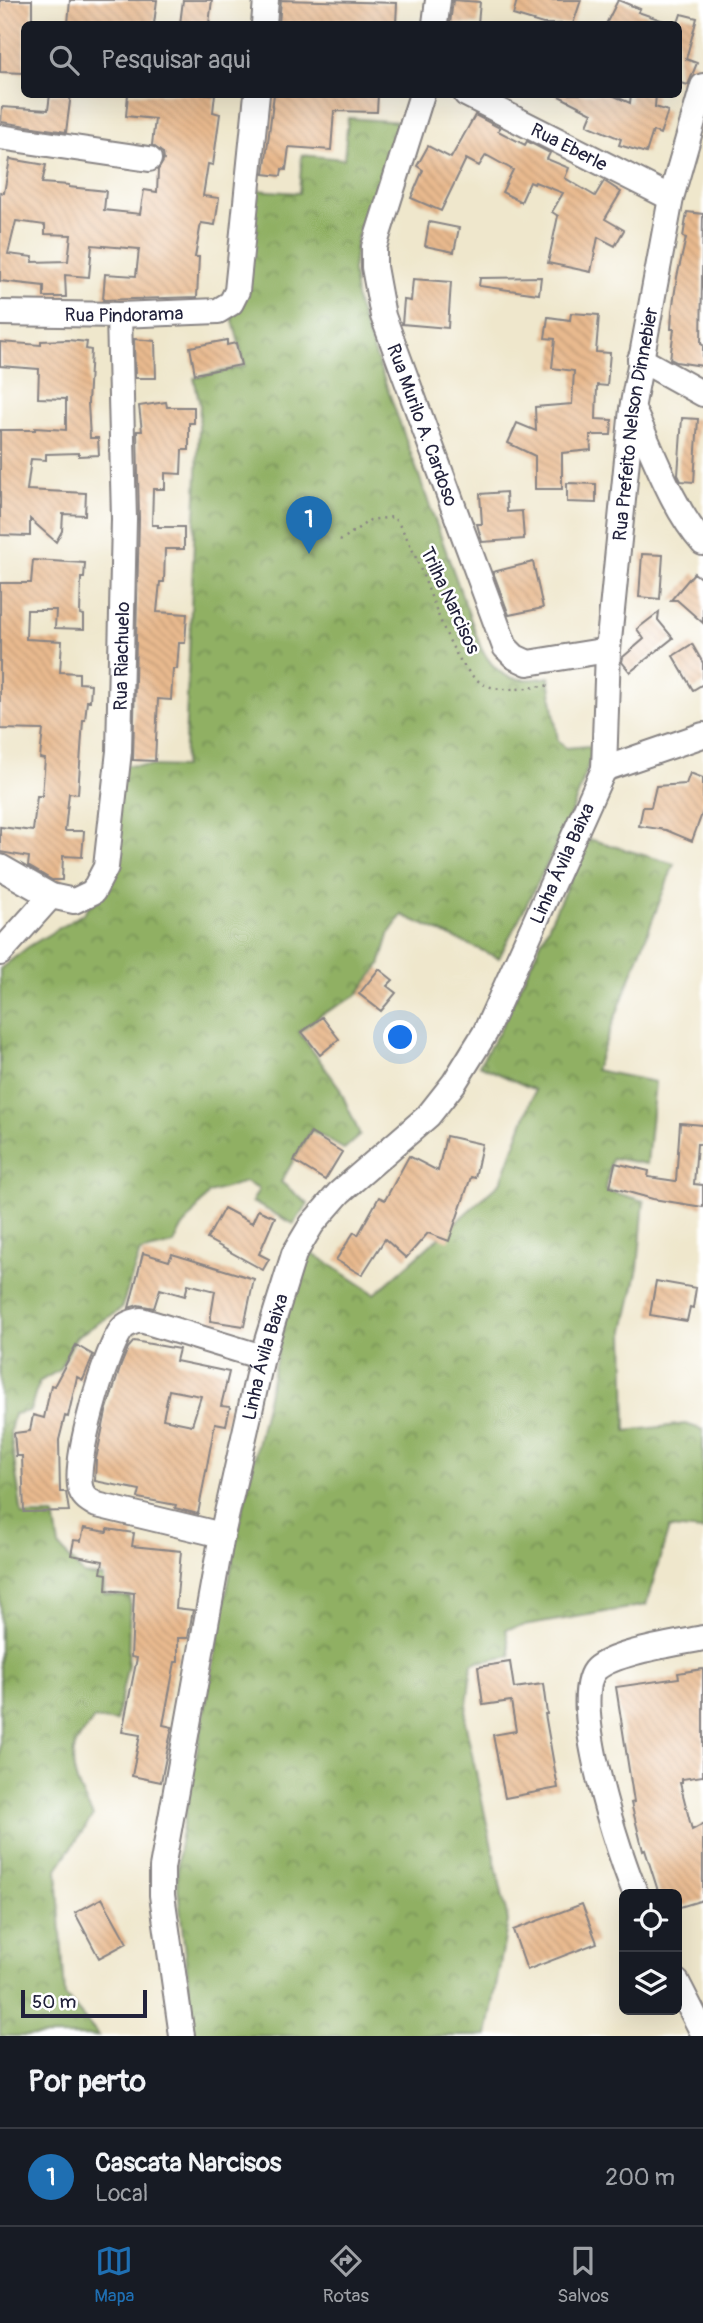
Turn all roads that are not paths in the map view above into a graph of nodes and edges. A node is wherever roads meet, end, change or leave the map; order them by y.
1 (267, 0) edge
2 (438, 0) edge
3 (264, 21) edge
4 (435, 21) edge
5 (702, 90) edge
6 (257, 98) edge
7 (421, 98) edge
8 (474, 98) edge
9 (0, 137) edge
10 (149, 159) dead end
11 (671, 198) junction
12 (0, 313) edge
13 (119, 315) junction
14 (640, 359) junction
15 (703, 394) edge
16 (632, 409) junction
17 (703, 543) edge
18 (608, 650) junction
19 (703, 735) edge
20 (604, 769) junction
21 (0, 867) edge
22 (51, 895) junction
23 (0, 953) edge
24 (262, 1357) junction
25 (222, 1535) junction
26 (703, 1638) edge
27 (634, 1889) edge
28 (682, 1992) edge
29 (703, 2033) edge
30 (182, 2036) edge

1 - 3 street
2 - 4 street
5 - 11 street, Rua Prefeito Nelson Dinnebier
6 - 13 street, Rua Pindorama
7 - 18 street, Rua Murilo A. Cardoso
8 - 11 street, Rua Eberle
9 - 10 street
11 - 14 street, Rua Prefeito Nelson Dinnebier
12 - 13 street, Rua Pindorama
13 - 22 street, Rua Riachuelo
14 - 15 street
14 - 16 street, Rua Prefeito Nelson Dinnebier
16 - 17 street
16 - 18 street, Rua Prefeito Nelson Dinnebier
18 - 20 street, Rua Prefeito Nelson Dinnebier
19 - 20 street
20 - 24 street, Linha Ávila Baixa
21 - 22 street, Rua Riachuelo
22 - 23 street
24 - 25 street, Linha Ávila Baixa
24 - 25 street
25 - 30 street, Linha Ávila Baixa
26 - 27 street
28 - 29 street

